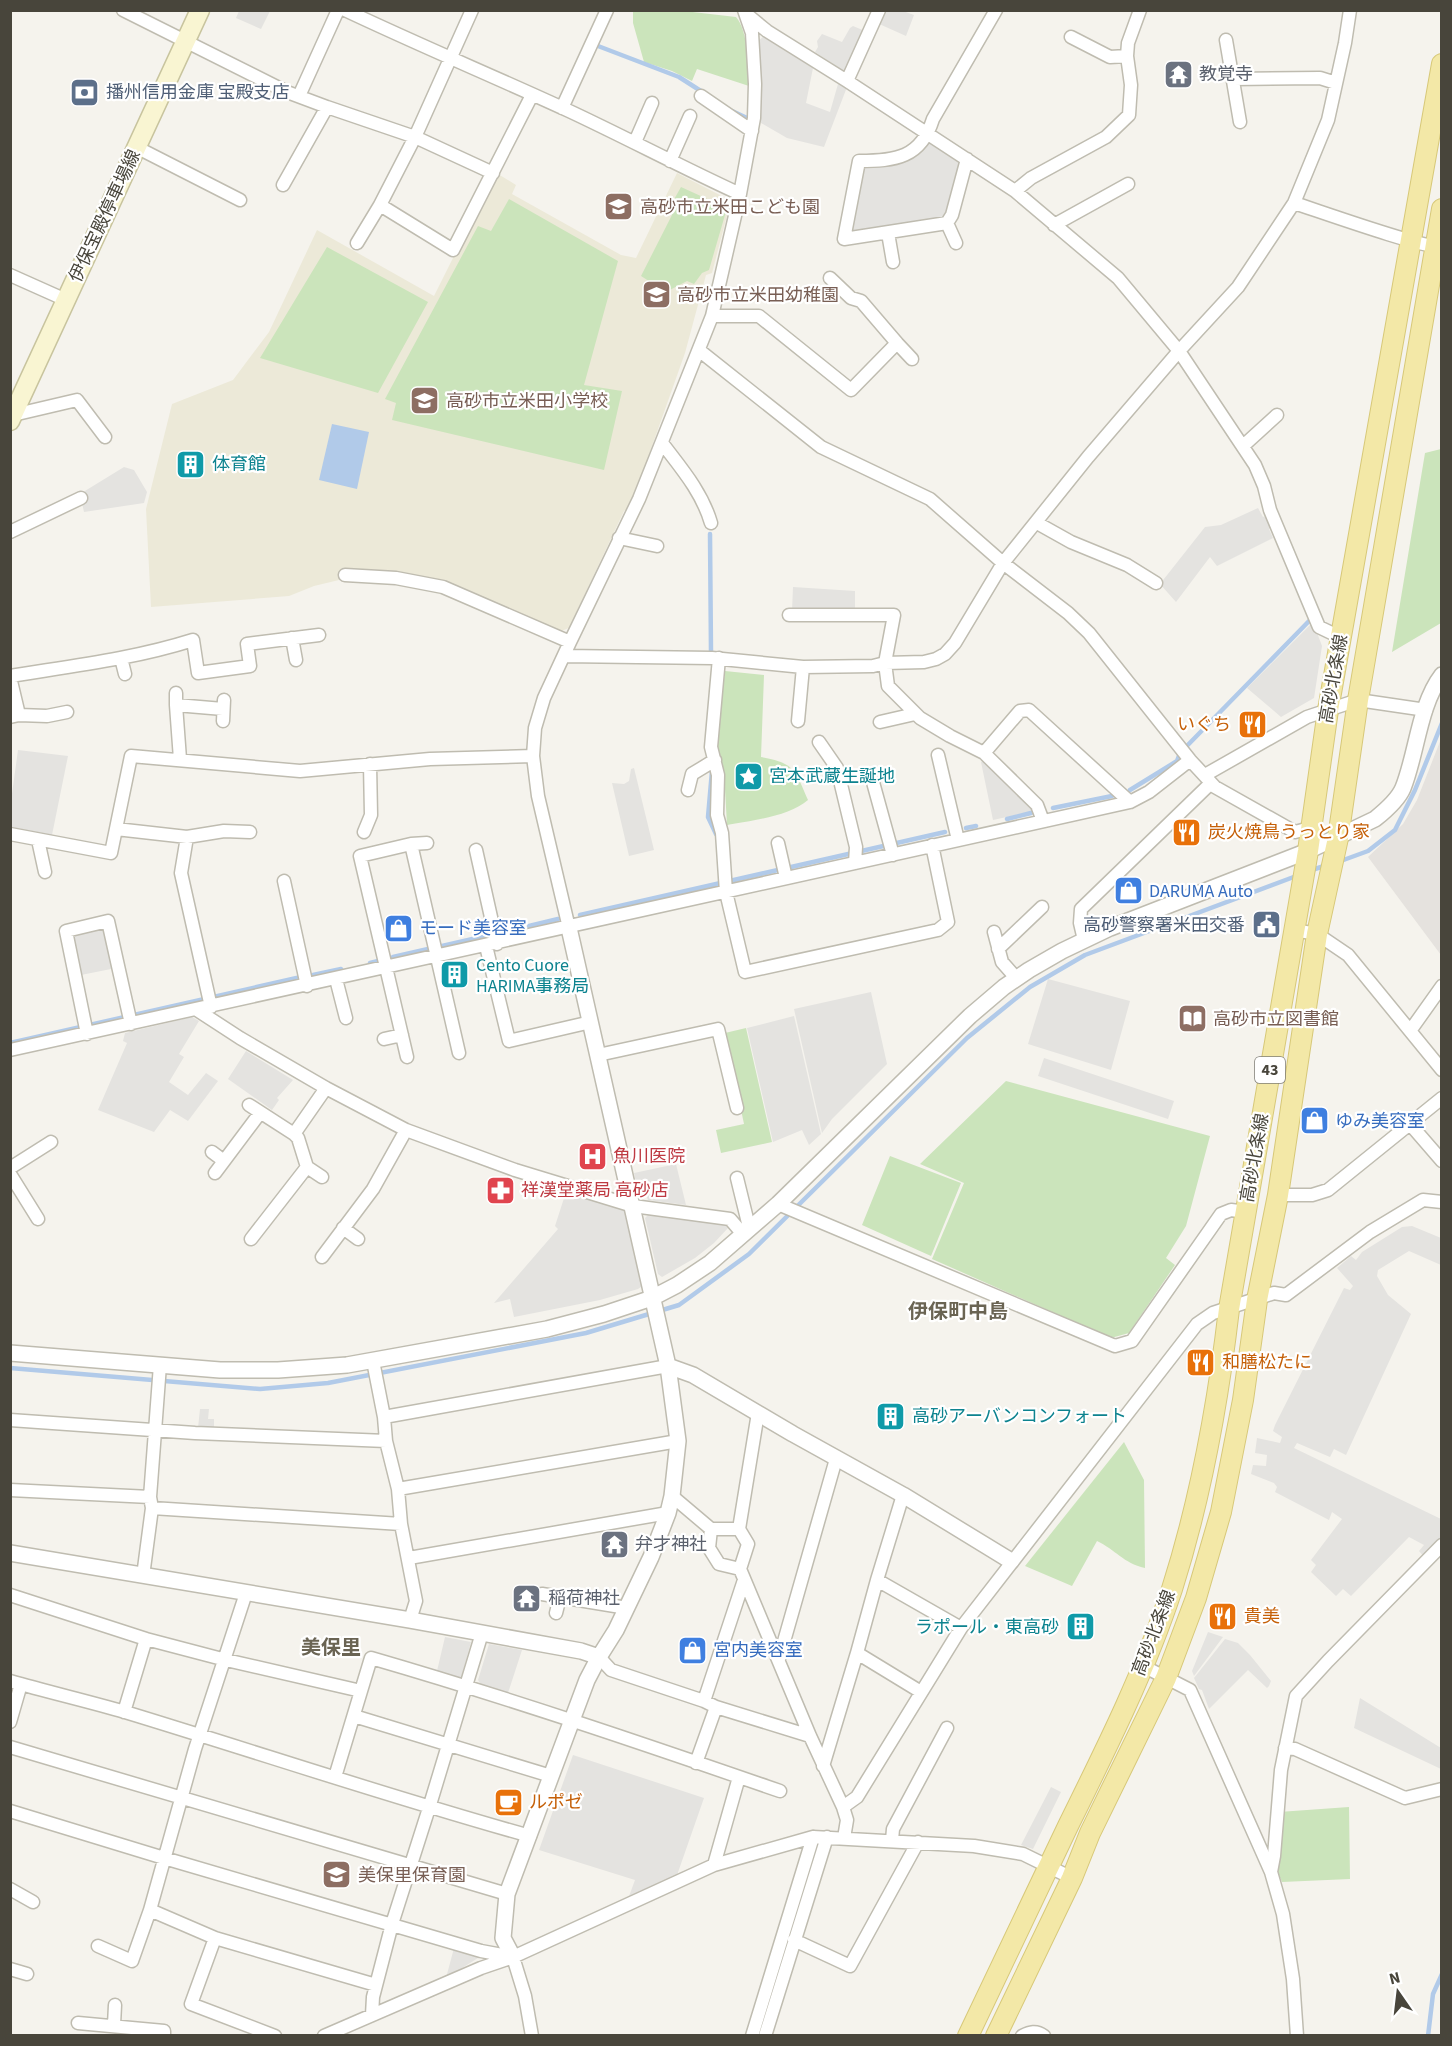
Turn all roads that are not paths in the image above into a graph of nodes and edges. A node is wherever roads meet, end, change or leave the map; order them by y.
1 (123, 10) edge
2 (200, 10) edge
3 (338, 10) edge
4 (345, 10) edge
5 (472, 10) edge
6 (608, 10) edge
7 (996, 10) edge
8 (1140, 10) edge
9 (1350, 10) edge
10 (743, 11) edge
11 (877, 11) edge
12 (1071, 37) dead end
13 (1226, 40) dead end
14 (185, 41) junction
15 (1127, 56) junction
16 (450, 59) junction
17 (1442, 64) edge
18 (1233, 79) junction
19 (847, 81) junction
20 (1336, 83) junction
21 (299, 96) junction
22 (532, 96) junction
23 (701, 96) dead end
24 (652, 103) dead end
25 (327, 107) junction
26 (562, 108) junction
27 (690, 116) dead end
28 (1240, 122) dead end
29 (752, 131) junction
30 (928, 135) junction
31 (415, 137) junction
32 (635, 142) junction
33 (136, 147) junction
34 (967, 159) junction
35 (670, 161) junction
36 (493, 173) junction
37 (1128, 184) dead end
38 (283, 185) dead end
39 (1015, 191) junction
40 (740, 194) junction
41 (240, 200) dead end
42 (1294, 203) junction
43 (380, 205) junction
44 (1442, 209) edge
45 (947, 223) junction
46 (1054, 225) junction
47 (888, 233) junction
48 (1411, 240) junction
49 (357, 243) dead end
50 (956, 243) dead end
51 (1438, 246) edge
52 (893, 262) dead end
53 (10, 275) edge
54 (830, 278) dead end
55 (66, 300) junction
56 (712, 316) junction
57 (897, 343) junction
58 (700, 351) junction
59 (1179, 351) junction
60 (912, 359) dead end
61 (1277, 415) dead end
62 (12, 418) edge
63 (105, 437) dead end
64 (662, 443) junction
65 (1244, 446) junction
66 (81, 498) dead end
67 (711, 523) dead end
68 (1037, 523) junction
69 (10, 532) edge
70 (620, 538) junction
71 (657, 546) dead end
72 (1004, 563) junction
73 (345, 575) dead end
74 (1156, 583) dead end
75 (789, 615) dead end
76 (319, 635) dead end
77 (292, 638) junction
78 (1342, 638) junction
79 (570, 642) junction
80 (564, 656) junction
81 (121, 658) junction
82 (719, 658) junction
83 (296, 660) dead end
84 (885, 663) junction
85 (803, 667) junction
86 (125, 674) dead end
87 (1442, 675) edge
88 (10, 676) edge
89 (1358, 700) junction
90 (223, 710) dead end
91 (1328, 710) junction
92 (1426, 710) junction
93 (67, 712) dead end
94 (915, 714) junction
95 (15, 716) edge
96 (798, 721) dead end
97 (880, 722) dead end
98 (819, 742) dead end
99 (984, 753) junction
100 (938, 755) dead end
101 (533, 756) junction
102 (180, 759) junction
103 (715, 760) junction
104 (1190, 760) junction
105 (370, 764) junction
106 (872, 775) dead end
107 (1208, 779) junction
108 (688, 790) dead end
109 (1124, 796) junction
110 (1040, 814) junction
111 (1311, 828) junction
112 (116, 829) junction
113 (250, 832) dead end
114 (364, 832) dead end
115 (957, 833) junction
116 (10, 834) edge
117 (187, 837) junction
118 (1338, 838) junction
119 (38, 840) junction
120 (427, 843) dead end
121 (778, 843) dead end
122 (411, 844) junction
123 (932, 845) junction
124 (891, 848) junction
125 (476, 850) dead end
126 (1308, 851) junction
127 (855, 855) junction
128 (45, 872) dead end
129 (786, 878) junction
130 (284, 881) dead end
131 (726, 892) junction
132 (1042, 908) dead end
133 (569, 927) junction
134 (1294, 930) junction
135 (994, 932) dead end
136 (1317, 934) junction
137 (493, 939) junction
138 (1084, 940) junction
139 (998, 949) junction
140 (437, 957) junction
141 (386, 968) junction
142 (1017, 978) junction
143 (336, 979) junction
144 (307, 986) junction
145 (1442, 986) edge
146 (211, 1007) junction
147 (196, 1010) junction
148 (346, 1018) dead end
149 (591, 1022) junction
150 (131, 1024) junction
151 (1410, 1031) junction
152 (87, 1034) junction
153 (402, 1035) junction
154 (384, 1039) dead end
155 (10, 1050) edge
156 (459, 1053) dead end
157 (598, 1055) junction
158 (407, 1057) dead end
159 (1442, 1070) edge
160 (326, 1089) junction
161 (1442, 1098) edge
162 (249, 1105) dead end
163 (736, 1108) dead end
164 (260, 1113) junction
165 (1410, 1124) junction
166 (406, 1130) junction
167 (294, 1134) junction
168 (51, 1142) dead end
169 (212, 1152) dead end
170 (224, 1161) junction
171 (1442, 1161) edge
172 (307, 1167) junction
173 (10, 1168) edge
174 (215, 1173) dead end
175 (10, 1174) edge
176 (322, 1177) dead end
177 (737, 1178) dead end
178 (1278, 1195) junction
179 (1442, 1202) edge
180 (778, 1204) junction
181 (633, 1206) junction
182 (1246, 1212) junction
183 (38, 1219) dead end
184 (247, 1221) dead end
185 (344, 1228) junction
186 (746, 1230) junction
187 (358, 1239) dead end
188 (322, 1257) dead end
189 (652, 1298) junction
190 (1257, 1300) junction
191 (1229, 1309) junction
192 (10, 1353) edge
193 (373, 1361) junction
194 (160, 1365) junction
195 (668, 1366) junction
196 (758, 1413) junction
197 (384, 1417) junction
198 (10, 1420) edge
199 (156, 1430) junction
200 (678, 1441) junction
201 (386, 1442) junction
202 (836, 1459) junction
203 (398, 1489) junction
204 (10, 1490) edge
205 (903, 1495) junction
206 (672, 1496) junction
207 (151, 1502) junction
208 (668, 1513) junction
209 (401, 1524) junction
210 (711, 1529) junction
211 (739, 1529) junction
212 (1442, 1545) edge
213 (10, 1553) edge
214 (409, 1558) junction
215 (1011, 1561) junction
216 (742, 1575) junction
217 (143, 1576) junction
218 (877, 1580) junction
219 (246, 1593) junction
220 (542, 1594) dead end
221 (10, 1595) edge
222 (560, 1597) junction
223 (627, 1608) junction
224 (556, 1613) dead end
225 (410, 1620) junction
226 (961, 1628) junction
227 (482, 1633) junction
228 (146, 1639) junction
229 (857, 1653) junction
230 (599, 1657) junction
231 (779, 1659) junction
232 (225, 1660) junction
233 (1143, 1666) junction
234 (1166, 1678) junction
235 (16, 1683) edge
236 (467, 1686) junction
237 (361, 1691) junction
238 (921, 1692) junction
239 (704, 1701) junction
240 (716, 1707) junction
241 (124, 1712) junction
242 (354, 1716) junction
243 (574, 1720) junction
244 (10, 1722) edge
245 (947, 1728) dead end
246 (810, 1736) junction
247 (200, 1737) junction
248 (447, 1746) junction
249 (10, 1747) edge
250 (1285, 1748) junction
251 (696, 1763) junction
252 (824, 1766) junction
253 (551, 1776) junction
254 (335, 1777) junction
255 (740, 1777) junction
256 (1442, 1789) edge
257 (780, 1791) dead end
258 (181, 1798) junction
259 (843, 1807) junction
260 (429, 1808) junction
261 (10, 1811) edge
262 (530, 1836) junction
263 (813, 1837) junction
264 (827, 1838) junction
265 (844, 1838) junction
266 (892, 1840) junction
267 (918, 1842) junction
268 (164, 1858) junction
269 (714, 1865) junction
270 (410, 1866) junction
271 (1049, 1866) junction
272 (1271, 1872) junction
273 (1072, 1878) junction
274 (10, 1890) edge
275 (507, 1894) junction
276 (33, 1902) dead end
277 (150, 1910) junction
278 (392, 1924) junction
279 (215, 1938) junction
280 (794, 1940) junction
281 (98, 1946) dead end
282 (513, 1957) junction
283 (10, 1969) edge
284 (27, 1974) dead end
285 (376, 1985) junction
286 (772, 1991) junction
287 (115, 2005) dead end
288 (372, 2015) junction
289 (78, 2023) dead end
290 (114, 2025) junction
291 (164, 2036) edge
292 (275, 2036) edge
293 (324, 2036) edge
294 (532, 2036) edge
295 (752, 2036) edge
296 (765, 2036) edge
297 (968, 2036) edge
298 (996, 2036) edge
299 (1022, 2036) edge
300 (1044, 2036) edge
301 (1297, 2036) edge

1 - 14 street
2 - 14 main road, 伊保宝殿停車場線
3 - 21 street
4 - 16 street
5 - 16 street
6 - 26 street
7 - 30 street
8 - 15 street
9 - 20 street
10 - 19 street
10 - 29 street
11 - 19 street
12 - 15 street
13 - 18 street
14 - 21 street
14 - 33 main road, 伊保宝殿停車場線
15 - 39 street
16 - 22 street
16 - 31 street
17 - 48 main road, 高砂北条線 / 43
18 - 20 street
18 - 28 street
19 - 30 street
20 - 42 street
21 - 25 street
22 - 26 street
22 - 36 street
23 - 29 street
24 - 32 street
25 - 31 street
25 - 38 street
26 - 32 street
27 - 35 street
29 - 40 street
30 - 34 street
30 - 47 street
31 - 36 street
31 - 43 street
32 - 35 street
33 - 41 street
33 - 55 main road, 伊保宝殿停車場線
34 - 39 street
34 - 45 street
35 - 40 street
36 - 43 street
37 - 46 street
39 - 46 street
40 - 56 street
42 - 48 street
42 - 59 street
43 - 49 street
44 - 51 main road, 高砂北条線 / 43
45 - 47 street
45 - 50 street
46 - 59 street
47 - 52 street
48 - 51 street
48 - 78 main road, 高砂北条線 / 43
51 - 89 main road, 高砂北条線 / 43
53 - 55 street
54 - 57 street
55 - 62 main road, 伊保宝殿停車場線
56 - 57 street
56 - 58 street
57 - 60 street
58 - 64 street
58 - 72 street
59 - 65 street
59 - 68 street
61 - 65 street
62 - 63 street
64 - 67 street
64 - 70 street
65 - 78 street
66 - 69 street
68 - 72 street
68 - 74 street
70 - 71 street
70 - 79 street
72 - 84 street
72 - 104 street
73 - 79 street
75 - 84 street
76 - 77 street
77 - 81 street
77 - 83 street
78 - 91 main road, 高砂北条線 / 43
79 - 80 street
80 - 82 street
80 - 101 street
81 - 86 street
81 - 88 street
82 - 85 street
82 - 103 street
84 - 85 street
84 - 94 street
85 - 96 street
87 - 92 street
88 - 95 street
89 - 91 street
89 - 92 street
89 - 118 main road, 高砂北条線 / 43
90 - 102 street
91 - 107 street
91 - 111 main road, 高砂北条線 / 43
92 - 118 street
93 - 95 street
94 - 97 street
94 - 99 street
98 - 127 street
99 - 109 street
99 - 110 street
100 - 115 street
101 - 105 street
101 - 133 street
102 - 105 street
102 - 112 street
103 - 108 street
103 - 131 street
104 - 107 street
104 - 109 street
105 - 114 street
106 - 124 street
107 - 111 street
107 - 138 street
109 - 110 street
110 - 115 street
111 - 126 main road, 高砂北条線 / 43
112 - 117 street
112 - 119 street
113 - 117 street
115 - 123 street
116 - 119 street
117 - 146 street
118 - 126 street
118 - 136 main road, 高砂北条線 / 43
119 - 128 street
120 - 122 street
121 - 129 street
122 - 140 street
122 - 141 street
123 - 124 street
123 - 131 street
124 - 127 street
125 - 137 street
126 - 134 main road, 高砂北条線 / 43
126 - 138 street
127 - 129 street
129 - 131 street
130 - 144 street
131 - 133 street
132 - 139 street
133 - 137 street
133 - 149 street
134 - 136 street
134 - 182 main road, 高砂北条線 / 43
135 - 139 street
136 - 151 street
136 - 178 main road, 高砂北条線 / 43
137 - 140 street
137 - 149 street
138 - 142 street
139 - 142 street
140 - 141 street
140 - 156 street
141 - 143 street
141 - 153 street
142 - 180 street
143 - 144 street
143 - 148 street
144 - 146 street
145 - 151 street
146 - 147 street
147 - 150 street
147 - 160 street
149 - 157 street
150 - 152 street
150 - 152 street
151 - 159 street
152 - 155 street
153 - 154 street
153 - 158 street
157 - 163 street
157 - 181 street
160 - 166 street
160 - 167 street
161 - 165 street
162 - 164 street
164 - 167 street
164 - 170 street
165 - 171 street
165 - 178 street
166 - 181 street
166 - 185 street
167 - 172 street
168 - 173 street
169 - 170 street
170 - 174 street
172 - 176 street
172 - 184 street
175 - 183 street
177 - 186 street
178 - 190 main road, 高砂北条線 / 43
179 - 190 street
180 - 182 street
180 - 186 street
181 - 186 street
181 - 189 street
182 - 191 main road, 高砂北条線 / 43
185 - 187 street
185 - 188 street
186 - 189 street
189 - 193 street
189 - 195 street
190 - 191 street
190 - 234 main road, 高砂北条線 / 43
191 - 215 street
191 - 233 main road, 高砂北条線 / 43
192 - 194 street
193 - 194 street
193 - 197 street
194 - 199 street
195 - 196 street
195 - 197 street
195 - 200 street
196 - 202 street
196 - 211 street
197 - 201 street
198 - 199 street
199 - 201 street
199 - 207 street
200 - 203 street
200 - 206 street
201 - 203 street
202 - 205 street
202 - 231 street
203 - 209 street
204 - 207 street
205 - 215 street
205 - 218 street
206 - 208 street
206 - 210 street
207 - 209 street
207 - 217 street
208 - 214 street
208 - 223 street
209 - 214 street
210 - 211 street
210 - 216 street
211 - 216 street
212 - 250 street
213 - 217 street
214 - 225 street
215 - 226 street
216 - 231 street
216 - 239 street
217 - 219 street
218 - 226 street
218 - 229 street
219 - 225 street
219 - 232 street
220 - 222 street
221 - 228 street
222 - 223 street
222 - 224 street
223 - 230 street
225 - 227 street
226 - 238 street
227 - 230 street
227 - 236 street
228 - 232 street
228 - 241 street
229 - 238 street
229 - 252 street
230 - 239 street
230 - 243 street
231 - 246 street
232 - 237 street
232 - 247 street
233 - 234 street
233 - 271 main road, 高砂北条線 / 43
234 - 272 street
234 - 273 main road, 高砂北条線 / 43
235 - 241 street
235 - 244 street
236 - 237 street
236 - 243 street
236 - 248 street
237 - 242 street
238 - 259 street
239 - 240 street
240 - 246 street
240 - 251 street
241 - 247 street
242 - 248 street
242 - 254 street
243 - 251 street
243 - 253 street
245 - 266 street
246 - 252 street
247 - 254 street
247 - 258 street
248 - 253 street
248 - 260 street
249 - 258 street
250 - 256 street
250 - 272 street
251 - 255 street
252 - 259 street
253 - 262 street
254 - 260 street
255 - 257 street
255 - 269 street
258 - 268 street
258 - 270 street
259 - 265 street
260 - 262 street
260 - 270 street
261 - 268 street
262 - 275 street
263 - 264 street
263 - 269 street
263 - 286 street
264 - 265 street
264 - 280 street
265 - 266 street
266 - 267 street
267 - 271 street
267 - 280 street
268 - 277 street
268 - 278 street
269 - 282 street
270 - 275 street
270 - 278 street
271 - 273 street
271 - 297 main road, 高砂北条線 / 43
272 - 301 street
273 - 298 main road, 高砂北条線 / 43
274 - 276 street
275 - 282 street
277 - 279 street
277 - 281 street
278 - 282 street
278 - 285 street
279 - 285 street
279 - 292 street
280 - 286 street
282 - 288 street
282 - 294 street
283 - 284 street
285 - 288 street
286 - 295 street
286 - 296 street
287 - 290 street
288 - 293 street
289 - 290 street
290 - 291 street
299 - 300 street

